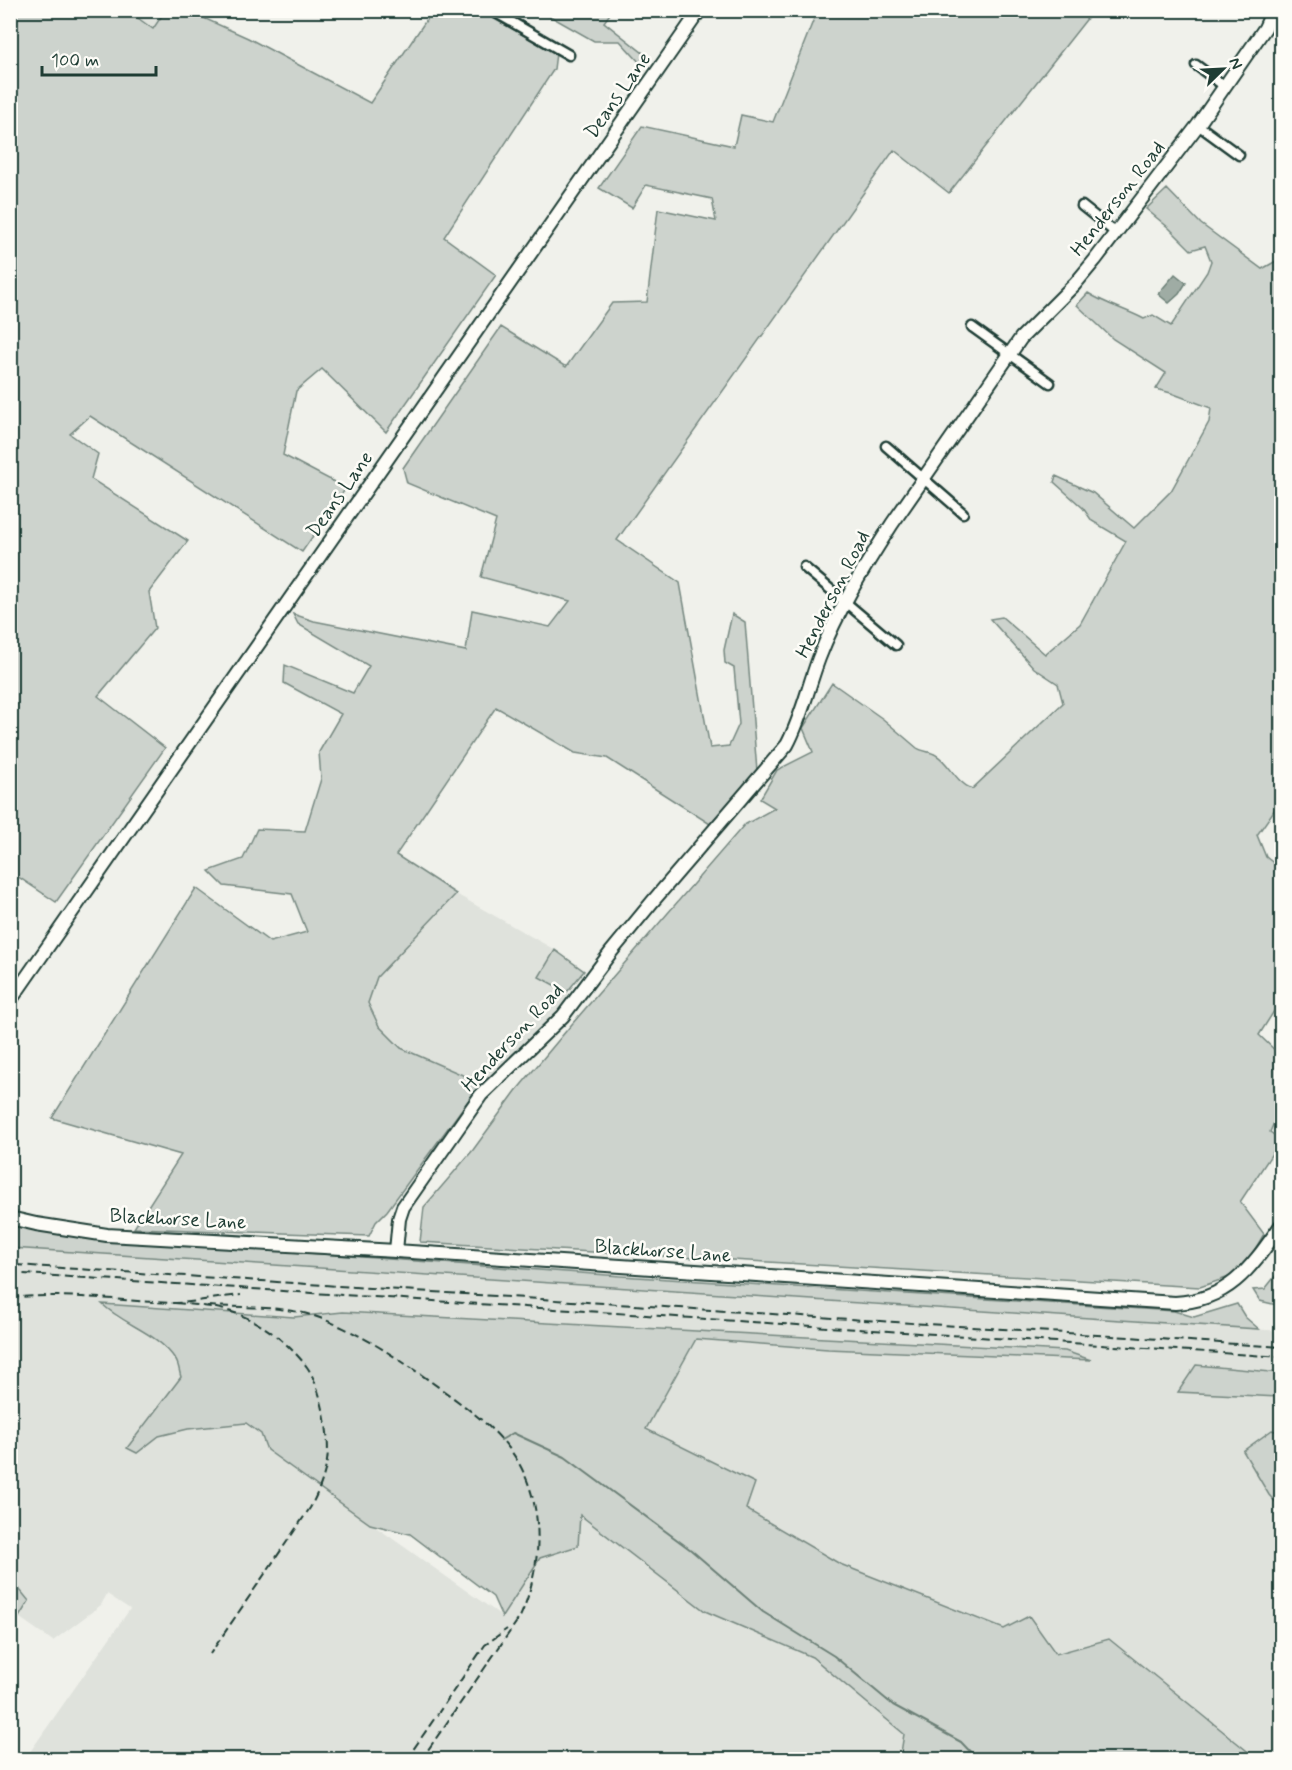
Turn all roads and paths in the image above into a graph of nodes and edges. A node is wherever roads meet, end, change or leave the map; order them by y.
1 (490, 10) edge
2 (700, 10) edge
3 (1276, 13) edge
4 (569, 55) dead end
5 (1196, 64) dead end
6 (1224, 86) junction
7 (1198, 125) junction
8 (1239, 155) dead end
9 (1082, 206) dead end
10 (1116, 233) junction
11 (972, 327) dead end
12 (1010, 354) junction
13 (1050, 383) dead end
14 (886, 446) dead end
15 (923, 478) junction
16 (963, 513) dead end
17 (804, 567) dead end
18 (846, 603) junction
19 (896, 645) dead end
20 (10, 1001) edge
21 (10, 1218) edge
22 (1281, 1224) edge
23 (396, 1251) junction

1 - 4 street
2 - 20 street, Deans Lane
3 - 6 street, Henderson Road
5 - 6 street
6 - 7 street, Henderson Road
7 - 8 street
7 - 10 street, Henderson Road
9 - 10 street
10 - 12 street, Henderson Road
11 - 12 street
12 - 13 street
12 - 15 street, Henderson Road
14 - 15 street
15 - 16 street
15 - 18 street, Henderson Road
17 - 18 street
18 - 19 street
18 - 23 street, Henderson Road
21 - 23 street, Blackhorse Lane
22 - 23 street, Blackhorse Lane

